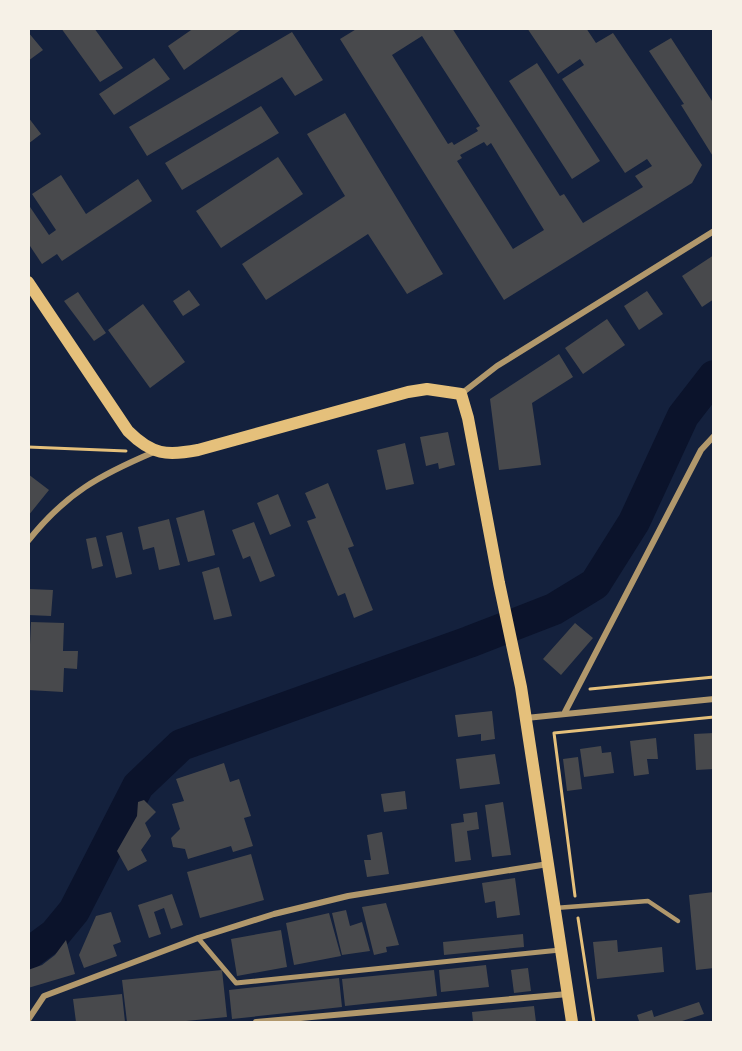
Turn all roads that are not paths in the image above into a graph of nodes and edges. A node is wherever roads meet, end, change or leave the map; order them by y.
1 (714, 231) edge
2 (28, 282) edge
3 (461, 394) junction
4 (714, 436) edge
5 (155, 452) junction
6 (28, 541) edge
7 (714, 699) edge
8 (566, 712) junction
9 (526, 718) junction
10 (548, 864) junction
11 (555, 908) junction
12 (678, 921) dead end
13 (198, 938) junction
14 (561, 950) junction
15 (568, 994) junction
16 (29, 1022) edge
17 (256, 1023) edge
18 (572, 1023) edge

1 - 3 street
2 - 5 main road
3 - 5 main road
3 - 9 main road
4 - 8 street
5 - 6 street
7 - 8 street
8 - 9 street
9 - 10 main road
10 - 11 main road
10 - 13 street
11 - 12 lane
11 - 14 main road
13 - 14 street
13 - 16 street
14 - 15 main road
15 - 17 street
15 - 18 main road

